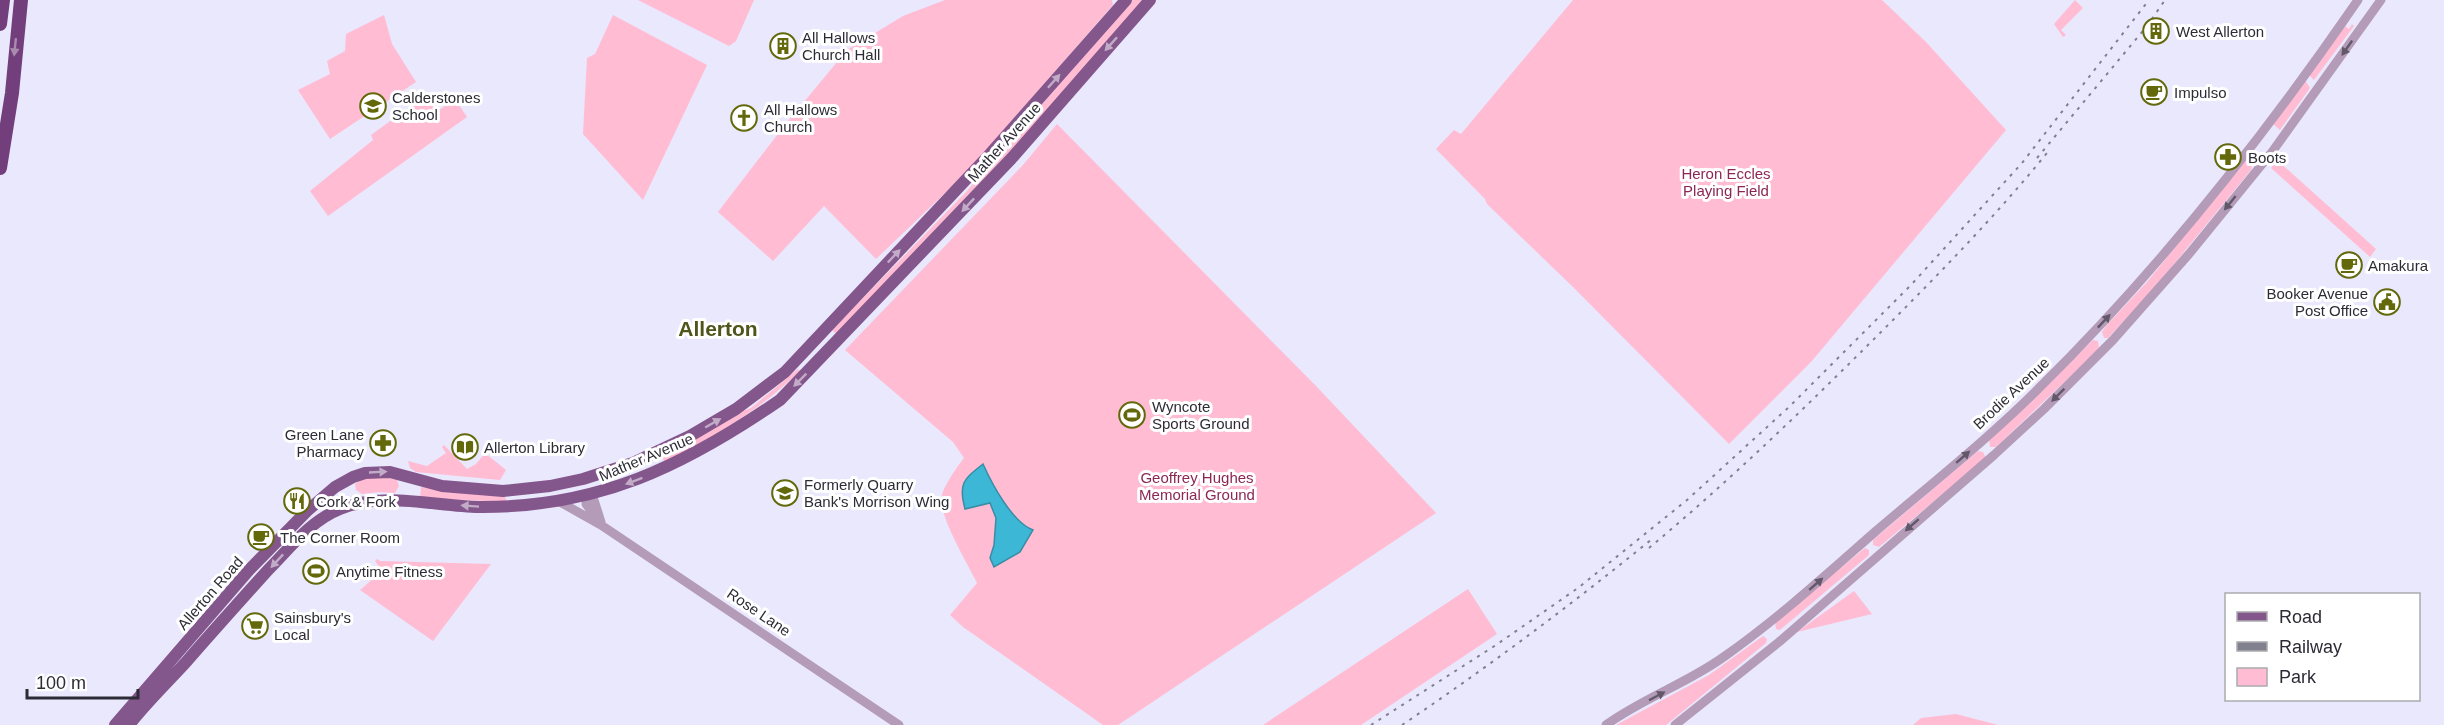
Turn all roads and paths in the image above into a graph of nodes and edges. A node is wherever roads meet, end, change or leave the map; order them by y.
1 (3, 0) edge
2 (21, 0) edge
3 (1126, 0) edge
4 (1150, 0) edge
5 (2358, 0) edge
6 (2381, 0) edge
7 (0, 24) edge
8 (6, 87) edge
9 (2, 137) edge
10 (0, 168) edge
11 (816, 340) junction
12 (827, 352) junction
13 (335, 487) joint
14 (588, 496) junction
15 (560, 501) junction
16 (337, 510) joint
17 (601, 525) junction
18 (115, 725) edge
19 (129, 725) edge
20 (899, 725) edge
21 (1606, 725) edge
22 (1675, 725) edge

1 - 7 highway
2 -> 8 highway
11 -> 3 main road, Mather Avenue
4 -> 12 main road, Mather Avenue
21 -> 5 street, Brodie Avenue
6 -> 22 street
8 - 9 highway
9 - 10 highway
11 - 12 main road
13 -> 11 main road, Mather Avenue
12 -> 14 main road, Mather Avenue
13 - 18 main road, Allerton Road
14 - 15 main road, Mather Avenue
14 - 17 street
15 -> 16 main road, Mather Avenue
15 - 17 street, Rose Lane
16 -> 19 main road, Allerton Road
17 - 20 street, Rose Lane

